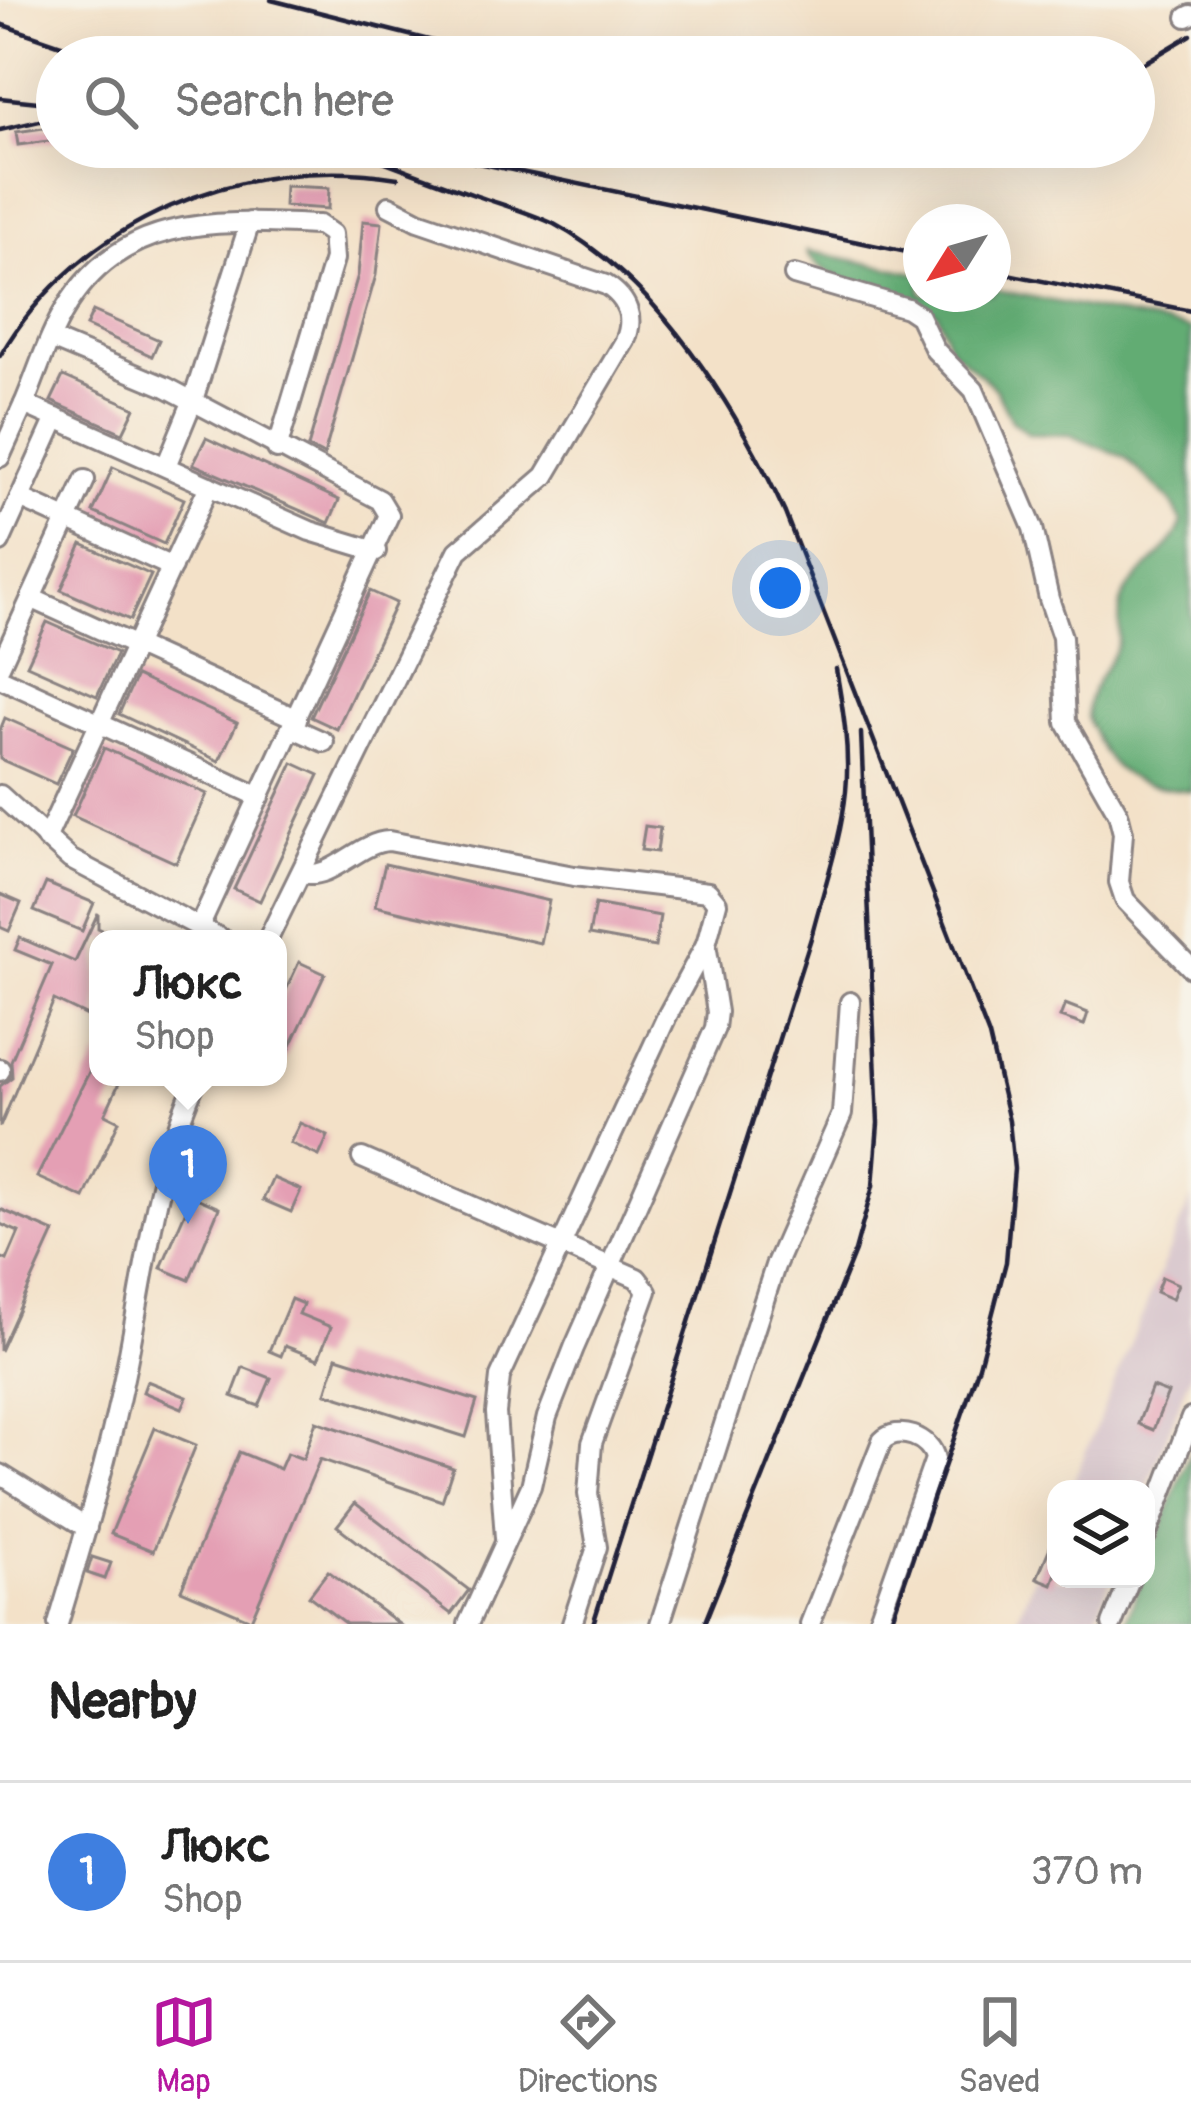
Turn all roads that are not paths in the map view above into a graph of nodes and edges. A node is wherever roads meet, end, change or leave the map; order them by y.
1 (389, 206) dead end
2 (250, 223) junction
3 (794, 275) dead end
4 (51, 339) junction
5 (193, 400) junction
6 (24, 404) junction
7 (56, 418) junction
8 (277, 448) junction
9 (0, 458) edge
10 (166, 466) junction
11 (85, 480) dead end
12 (209, 485) junction
13 (20, 498) junction
14 (67, 519) junction
15 (0, 542) edge
16 (376, 551) junction
17 (172, 567) junction
18 (31, 598) junction
19 (135, 645) junction
20 (0, 666) edge
21 (0, 678) edge
22 (100, 722) junction
23 (295, 723) junction
24 (324, 742) dead end
25 (0, 795) edge
26 (260, 797) junction
27 (46, 839) junction
28 (302, 872) junction
29 (200, 927) junction
30 (206, 930) edge
31 (273, 930) edge
32 (706, 944) junction
33 (1191, 968) edge
34 (850, 1002) dead end
35 (194, 1086) edge
36 (362, 1158) dead end
37 (560, 1244) junction
38 (610, 1266) junction
39 (1191, 1418) edge
40 (0, 1474) edge
41 (1155, 1512) edge
42 (87, 1528) junction
43 (506, 1543) junction
44 (1126, 1588) edge
45 (58, 1624) edge
46 (468, 1624) edge
47 (572, 1624) edge
48 (659, 1624) edge
49 (810, 1624) edge
50 (877, 1624) edge
51 (1112, 1624) edge

1 - 28 street
2 - 4 street
2 - 5 street
2 - 8 street
3 - 33 street
4 - 5 street
4 - 6 street
5 - 8 street
5 - 10 street
6 - 7 street
6 - 9 street
7 - 10 street
7 - 13 street
8 - 16 street
10 - 12 street
11 - 14 street
12 - 16 street
12 - 17 street
13 - 14 street
13 - 15 street
14 - 17 street
14 - 18 street
16 - 23 street
17 - 19 street
18 - 19 street
18 - 20 street
19 - 22 street
19 - 23 street
21 - 22 street
22 - 26 street
22 - 27 street
23 - 24 street
23 - 26 street
25 - 27 street
26 - 29 street
27 - 29 street
28 - 31 street
28 - 32 street
29 - 30 street
32 - 37 street
32 - 38 street
34 - 48 street
35 - 42 street
36 - 37 street
37 - 38 street
37 - 43 street
38 - 43 street
38 - 47 street
39 - 41 street
40 - 42 street
42 - 45 street
43 - 46 street
44 - 51 street
49 - 50 street

